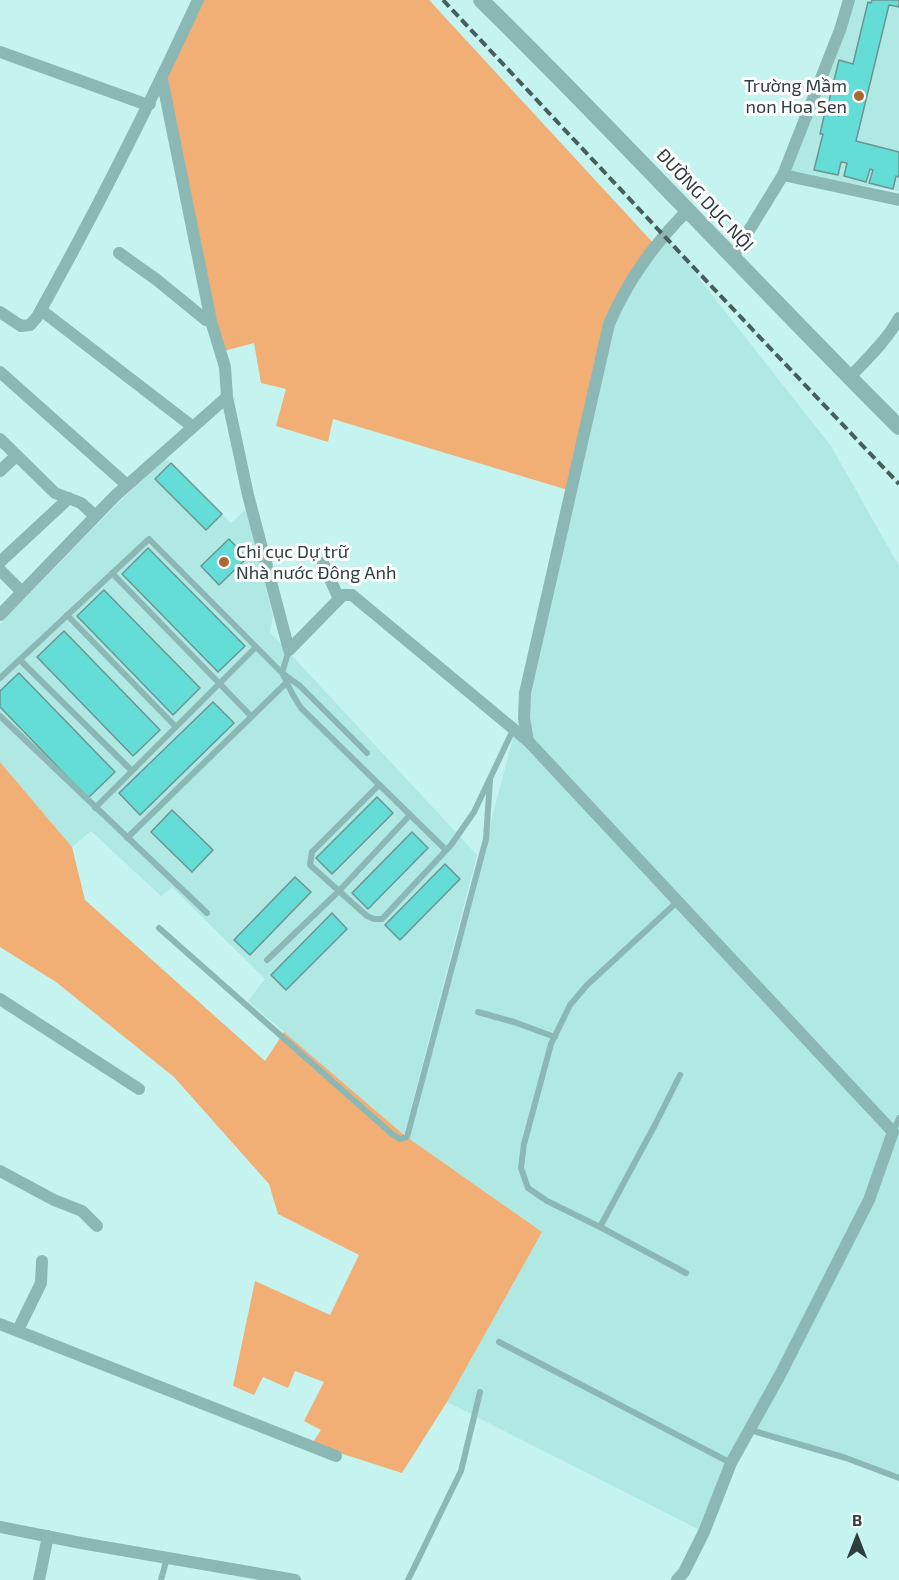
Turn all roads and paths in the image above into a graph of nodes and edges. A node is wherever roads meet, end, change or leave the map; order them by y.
1 (198, 0) edge
2 (481, 0) edge
3 (849, 0) edge
4 (0, 52) edge
5 (162, 79) junction
6 (150, 104) junction
7 (783, 176) junction
8 (899, 200) edge
9 (687, 211) junction
10 (119, 253) dead end
11 (732, 258) junction
12 (41, 310) junction
13 (0, 312) edge
14 (899, 318) edge
15 (211, 321) junction
16 (896, 331) edge
17 (0, 372) edge
18 (849, 378) junction
19 (227, 397) junction
20 (193, 427) junction
21 (899, 428) edge
22 (0, 439) edge
23 (16, 456) junction
24 (0, 471) edge
25 (127, 486) junction
26 (69, 498) junction
27 (95, 516) junction
28 (0, 562) edge
29 (323, 563) dead end
30 (0, 570) edge
31 (112, 573) junction
32 (22, 592) junction
33 (339, 599) junction
34 (0, 615) edge
35 (67, 615) junction
36 (256, 647) junction
37 (289, 650) junction
38 (20, 660) junction
39 (282, 673) junction
40 (0, 678) edge
41 (286, 683) junction
42 (219, 684) junction
43 (0, 716) edge
44 (251, 716) junction
45 (176, 727) junction
46 (513, 730) junction
47 (528, 741) junction
48 (367, 753) dead end
49 (132, 771) junction
50 (490, 780) junction
51 (379, 785) junction
52 (95, 808) junction
53 (411, 815) junction
54 (127, 838) junction
55 (446, 850) junction
56 (339, 891) junction
57 (677, 902) junction
58 (207, 913) dead end
59 (159, 928) dead end
60 (267, 960) dead end
61 (0, 999) edge
62 (478, 1012) dead end
63 (555, 1036) junction
64 (680, 1075) dead end
65 (138, 1089) dead end
66 (899, 1118) edge
67 (893, 1132) junction
68 (0, 1171) edge
69 (97, 1226) dead end
70 (600, 1227) junction
71 (42, 1261) dead end
72 (686, 1273) dead end
73 (0, 1324) edge
74 (18, 1330) junction
75 (499, 1342) dead end
76 (480, 1392) dead end
77 (750, 1430) junction
78 (336, 1456) dead end
79 (731, 1463) junction
80 (899, 1478) edge
81 (0, 1527) edge
82 (48, 1536) junction
83 (167, 1558) junction
84 (234, 1575) edge
85 (39, 1580) edge
86 (161, 1580) edge
87 (295, 1580) edge
88 (408, 1580) edge
89 (677, 1580) edge

1 - 5 street
2 - 9 street, ĐƯỜNG DỤC NỘI
3 - 7 street
4 - 6 street
5 - 6 street
5 - 15 street
6 - 12 street
7 - 8 street
7 - 11 street
9 - 11 street, ĐƯỜNG DỤC NỘI
9 - 47 street
10 - 15 street
11 - 18 street, ĐƯỜNG DỤC NỘI
12 - 13 street
12 - 20 street
14 - 16 street
15 - 19 street
16 - 18 street
17 - 25 street
18 - 21 street, ĐƯỜNG DỤC NỘI
19 - 20 street
19 - 37 street
20 - 25 street
22 - 23 street
23 - 24 street
23 - 26 street
25 - 27 street
26 - 27 street
26 - 28 street
27 - 32 street
29 - 33 street
30 - 32 street
31 - 35 lane
31 - 36 lane
31 - 42 lane
32 - 34 street
33 - 37 street
33 - 46 street
35 - 38 lane
35 - 45 lane
36 - 39 lane
36 - 42 lane
37 - 39 lane
38 - 40 lane
38 - 49 lane
39 - 41 lane
39 - 48 lane
41 - 44 lane
41 - 51 lane
42 - 44 lane
42 - 45 lane
43 - 52 lane
44 - 54 lane
45 - 49 lane
46 - 47 street
46 - 50 lane
47 - 57 street
49 - 52 lane
50 - 55 lane
50 - 59 lane
51 - 53 lane
51 - 56 lane
52 - 54 lane
53 - 55 lane
53 - 56 lane
54 - 58 lane
55 - 56 lane
56 - 60 lane
57 - 63 lane
57 - 67 street
61 - 65 street
62 - 63 lane
63 - 70 lane
64 - 70 lane
66 - 67 lane
67 - 77 street
68 - 69 street
70 - 72 lane
71 - 74 street
73 - 74 street
74 - 78 street
75 - 79 lane
76 - 88 lane
77 - 79 street
77 - 80 lane
79 - 89 street
81 - 82 street
82 - 83 street
82 - 85 street
83 - 84 street
83 - 86 lane
84 - 87 street

